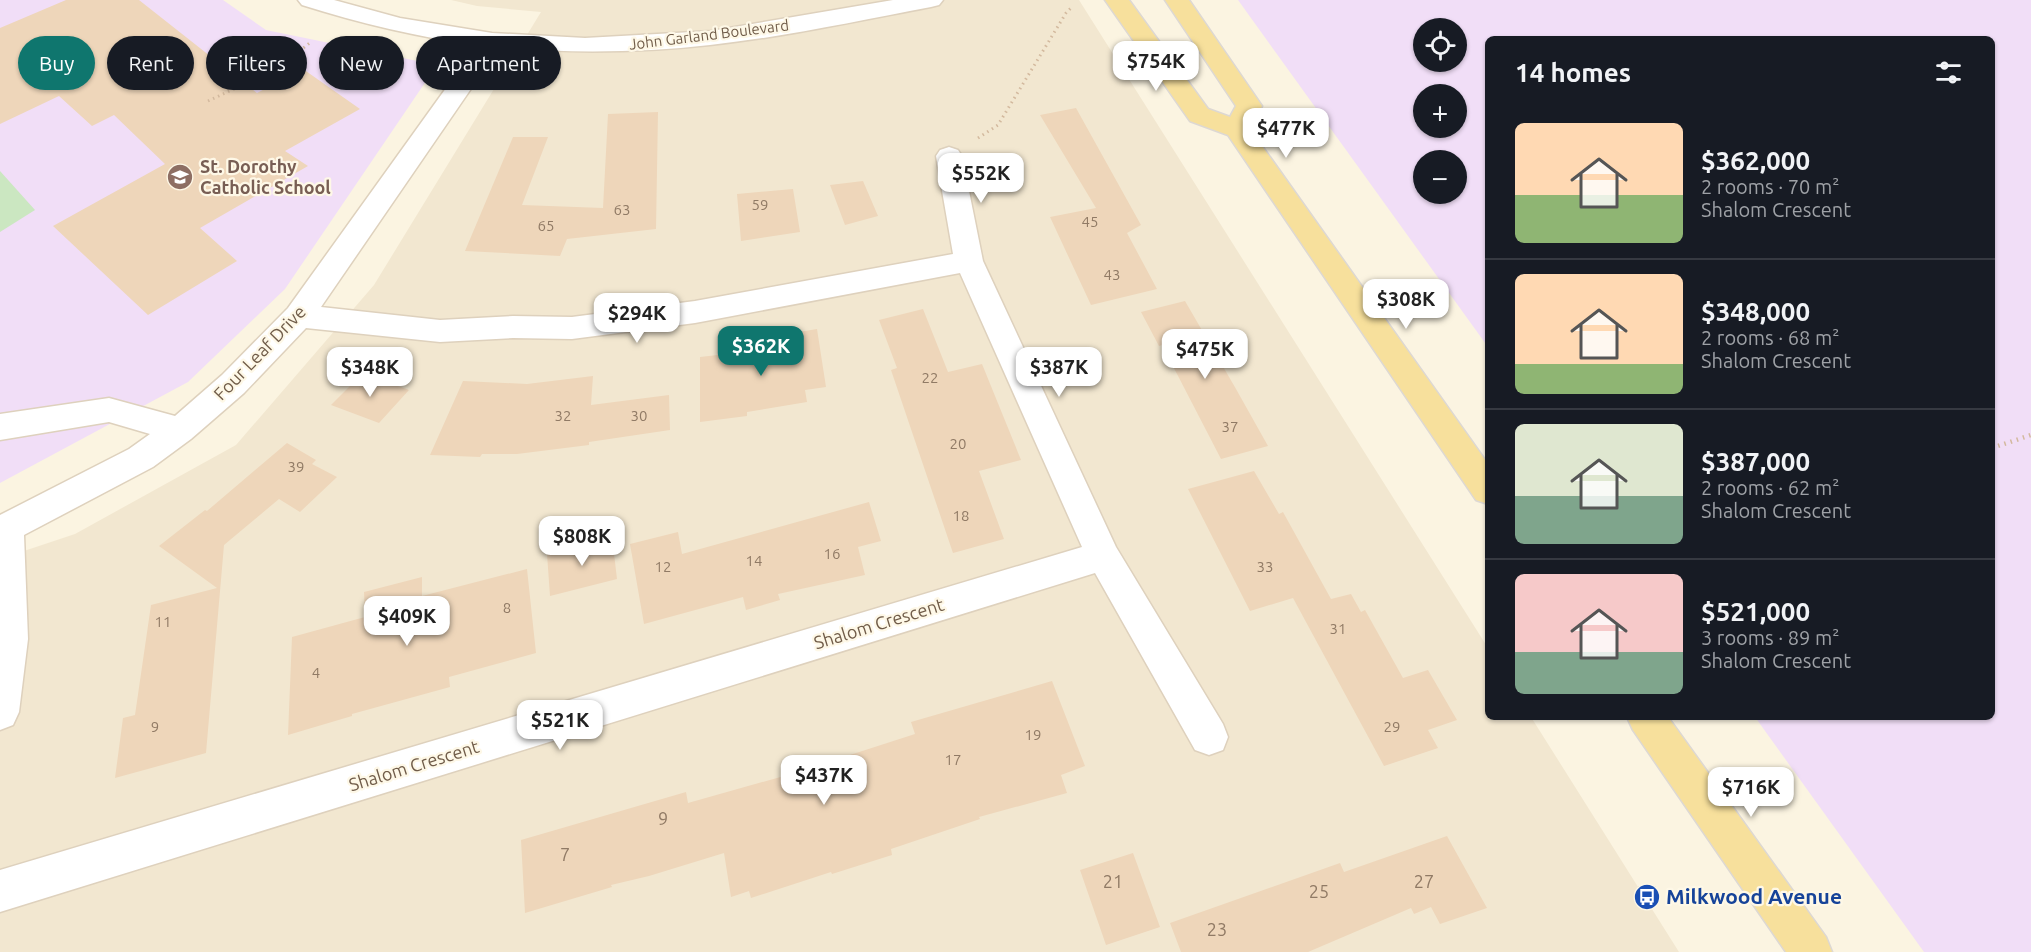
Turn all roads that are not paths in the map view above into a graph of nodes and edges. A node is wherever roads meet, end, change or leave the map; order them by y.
1 (310, 0) edge
2 (931, 0) edge
3 (1117, 0) edge
4 (1177, 0) edge
5 (890, 4) edge
6 (464, 36) edge
7 (561, 45) edge
8 (457, 90) edge
9 (1237, 129) junction
10 (949, 156) road end
11 (969, 261) junction
12 (298, 316) junction
13 (0, 427) edge
14 (180, 430) junction
15 (1485, 486) edge
16 (3, 529) edge
17 (1103, 556) junction
18 (0, 712) edge
19 (1648, 720) edge
20 (1209, 737) dead end
21 (0, 891) edge
22 (1811, 952) edge

1 - 6 street, John Garland Boulevard
2 - 5 street, John Garland Boulevard
3 - 9 main road
4 - 9 main road
5 - 7 street, John Garland Boulevard
8 - 12 street, Four Leaf Drive
9 - 15 main road
10 - 11 street
11 - 12 street
11 - 17 street
12 - 14 street, Four Leaf Drive
13 - 14 street
14 - 16 street, Four Leaf Drive
16 - 18 street
17 - 20 street
17 - 21 street, Shalom Crescent
19 - 22 main road

